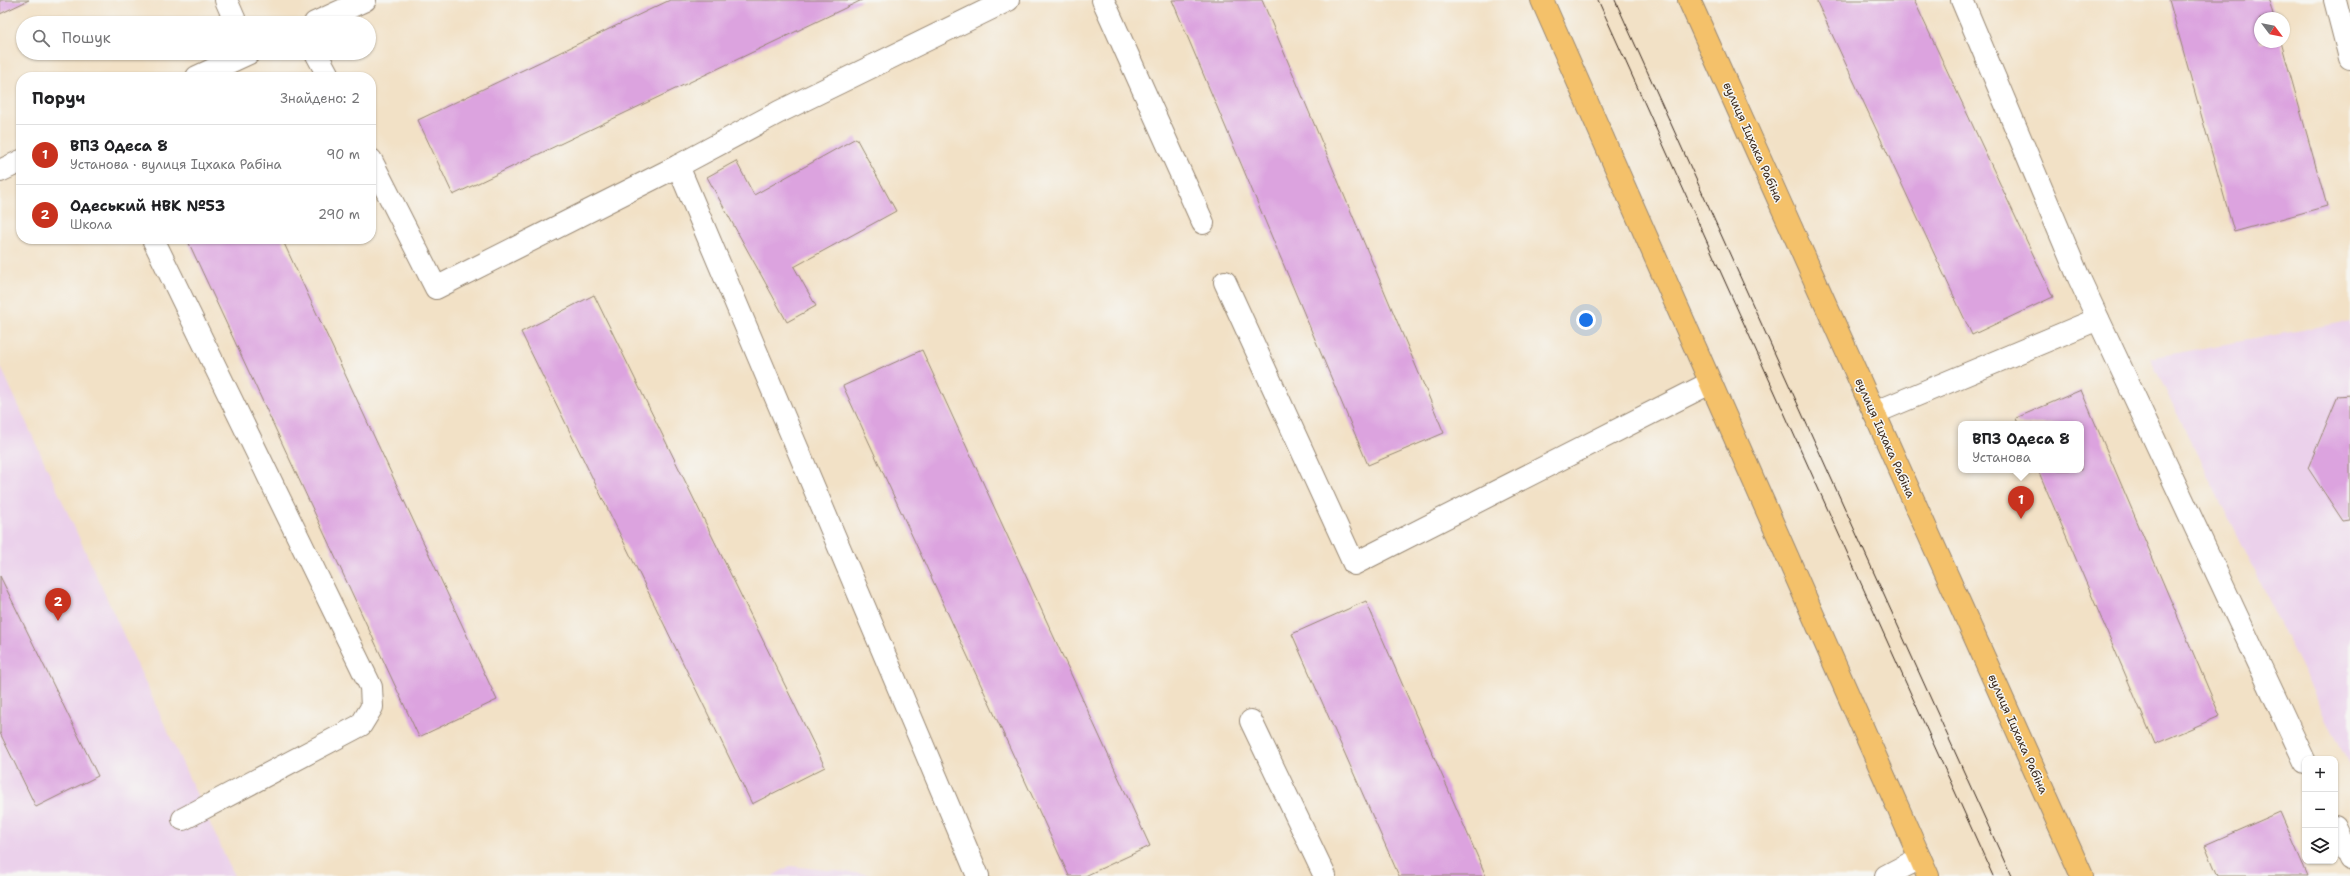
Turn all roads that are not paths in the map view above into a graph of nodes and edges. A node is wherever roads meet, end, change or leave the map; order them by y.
1 (226, 0) edge
2 (365, 0) edge
3 (1008, 0) edge
4 (1103, 0) edge
5 (1542, 0) edge
6 (1689, 0) edge
7 (1962, 0) edge
8 (2335, 0) edge
9 (233, 16) edge
10 (330, 16) edge
11 (2350, 58) edge
12 (234, 60) edge
13 (320, 60) edge
14 (207, 72) edge
15 (326, 72) edge
16 (16, 163) edge
17 (678, 166) junction
18 (376, 170) edge
19 (0, 171) edge
20 (1203, 223) dead end
21 (155, 244) edge
22 (1224, 282) dead end
23 (2098, 319) junction
24 (1710, 383) junction
25 (1874, 413) junction
26 (1251, 721) dead end
27 (2302, 756) edge
28 (183, 819) dead end
29 (2335, 828) edge
30 (2350, 859) edge
31 (1924, 867) edge
32 (978, 876) edge
33 (1325, 876) edge
34 (1886, 876) edge
35 (2082, 876) edge

1 - 9 street
2 - 10 street
3 - 17 street
4 - 20 street
5 - 24 main road
6 - 25 main road, вулиця Іцхака Рабіна
7 - 23 street
8 - 11 street
12 - 14 street
13 - 15 street
16 - 19 street
17 - 18 street
17 - 32 street
21 - 28 street
22 - 24 street
23 - 25 street
23 - 27 street
24 - 31 main road
25 - 35 main road, вулиця Іцхака Рабіна
26 - 33 street
29 - 30 street
31 - 34 street

